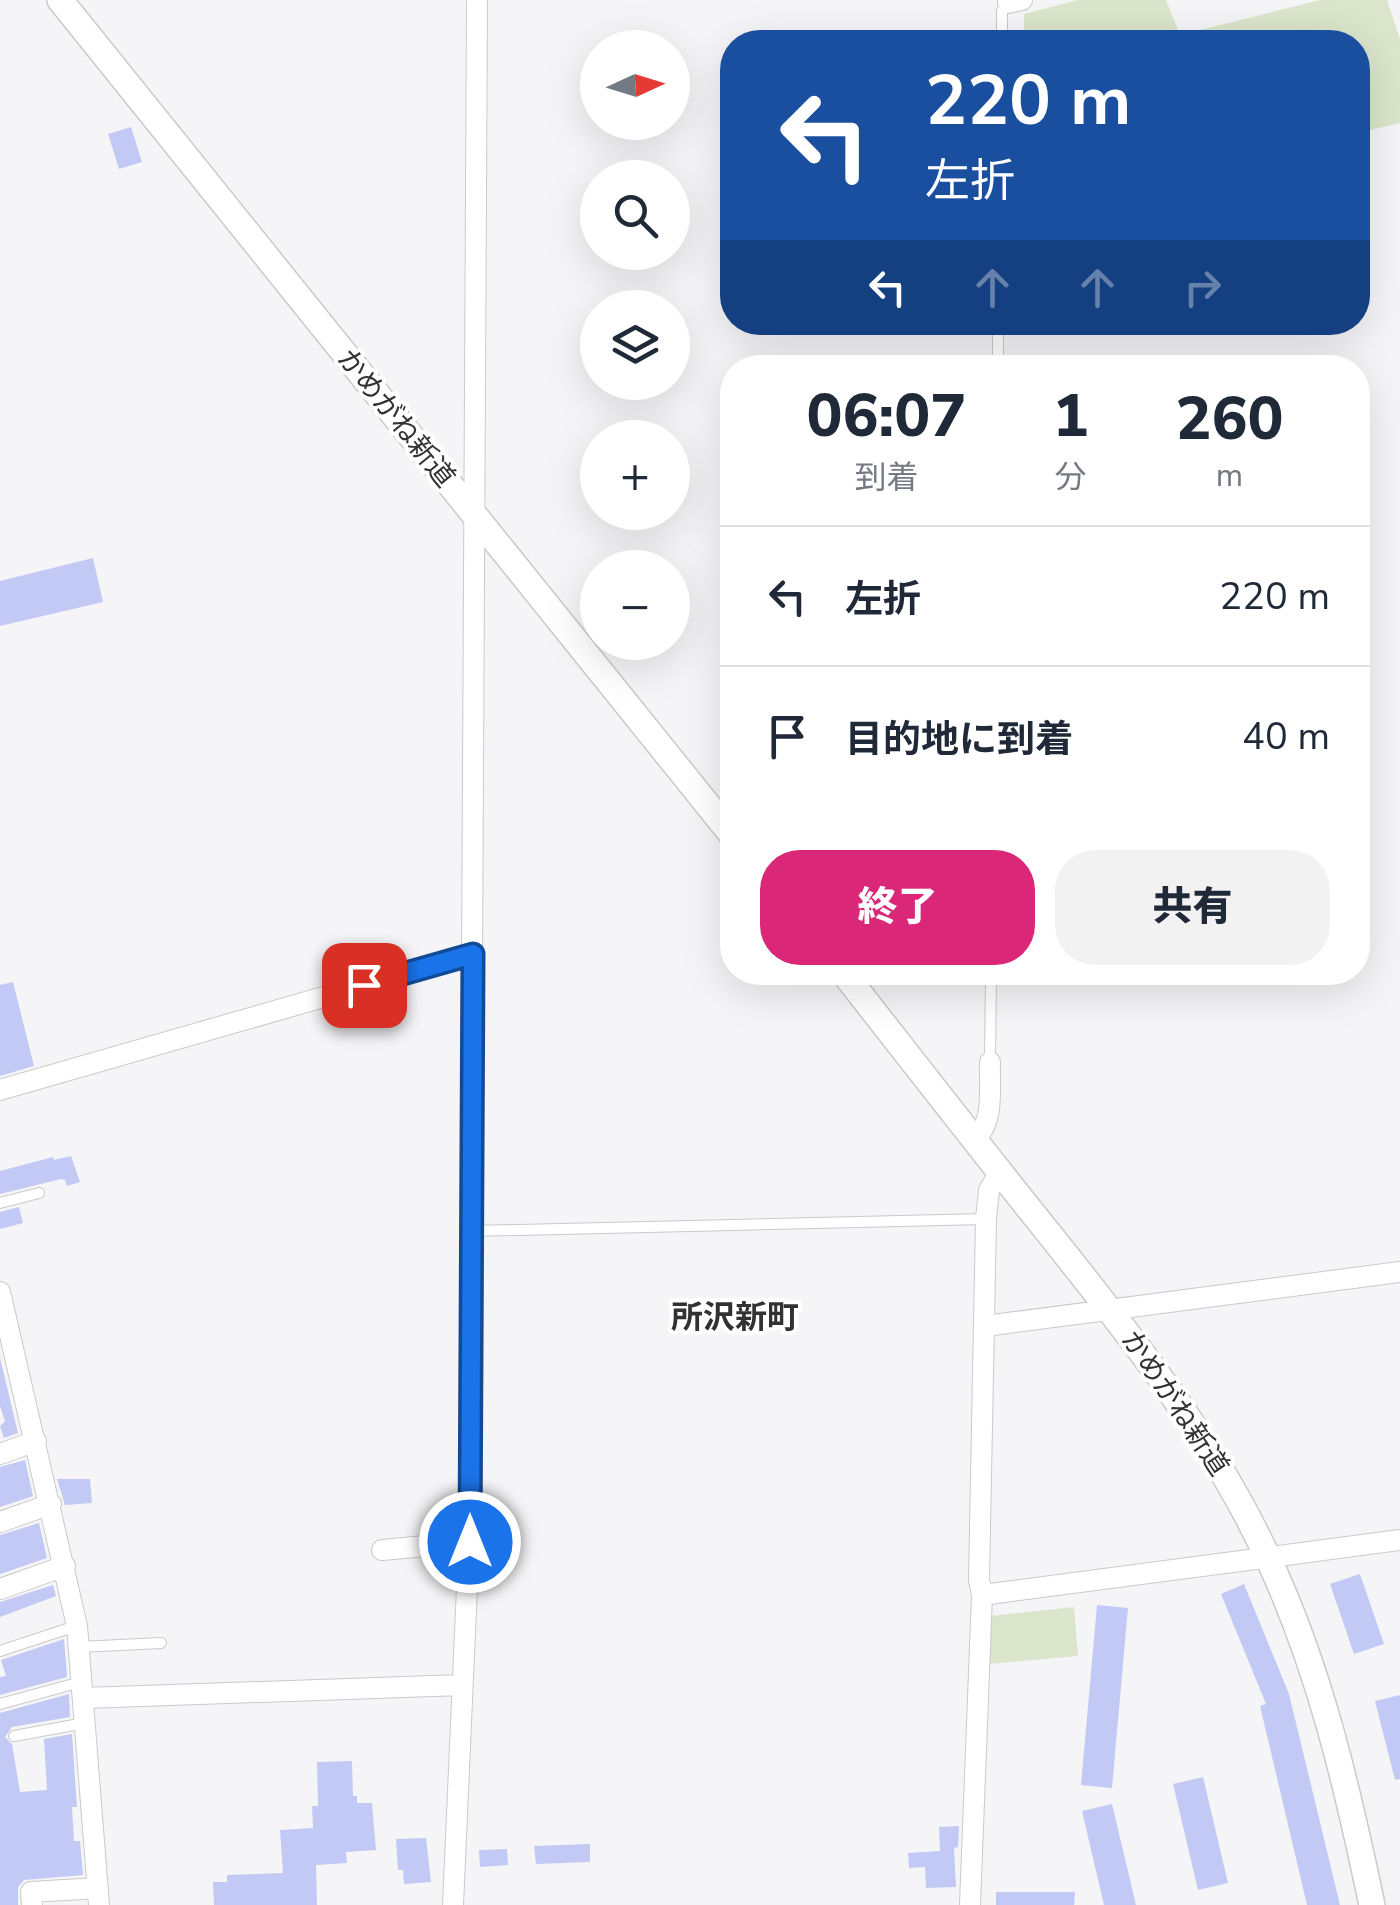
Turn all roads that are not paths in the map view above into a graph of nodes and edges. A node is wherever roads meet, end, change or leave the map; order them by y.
1 (60, 0) edge
2 (477, 0) edge
3 (1013, 1) edge
4 (1002, 30) edge
5 (476, 518) junction
6 (720, 820) edge
7 (473, 954) junction
8 (853, 985) edge
9 (991, 985) edge
10 (990, 1062) joint
11 (0, 1090) edge
12 (974, 1140) junction
13 (1000, 1172) junction
14 (39, 1193) dead end
15 (0, 1204) edge
16 (986, 1219) junction
17 (472, 1231) junction
18 (1400, 1272) edge
19 (0, 1292) edge
20 (1113, 1311) junction
21 (985, 1326) junction
22 (6, 1346) edge
23 (36, 1441) junction
24 (0, 1454) edge
25 (51, 1504) junction
26 (0, 1522) edge
27 (1400, 1540) edge
28 (470, 1542) junction
29 (382, 1550) dead end
30 (1268, 1557) junction
31 (66, 1566) junction
32 (0, 1589) edge
33 (982, 1595) junction
34 (78, 1636) junction
35 (161, 1643) dead end
36 (0, 1651) edge
37 (462, 1684) junction
38 (83, 1690) junction
39 (0, 1704) edge
40 (85, 1723) junction
41 (14, 1736) dead end
42 (99, 1896) edge
43 (32, 1905) edge
44 (453, 1905) edge
45 (970, 1905) edge
46 (1372, 1905) edge

1 - 5 street, かめがね新道
2 - 5 street
3 - 4 lane
5 - 6 street, かめがね新道
5 - 7 street
7 - 11 street
7 - 17 street
8 - 12 street, かめがね新道
9 - 10 lane
10 - 12 street
12 - 13 street, かめがね新道
13 - 16 street
13 - 20 street, かめがね新道
14 - 15 lane
16 - 17 lane
16 - 21 street
17 - 28 street
18 - 20 street
19 - 22 street
20 - 21 street
20 - 30 street, かめがね新道
21 - 33 street
22 - 23 street
23 - 24 street
23 - 25 street
25 - 26 street
25 - 31 street
27 - 30 street
28 - 29 street
28 - 37 street
30 - 33 street
30 - 46 street, かめがね新道
31 - 32 street
31 - 34 street
33 - 45 street
34 - 35 lane
34 - 36 lane
34 - 38 street
37 - 38 street
37 - 44 street
38 - 39 lane
38 - 40 street
40 - 41 lane
40 - 42 street
42 - 43 street

